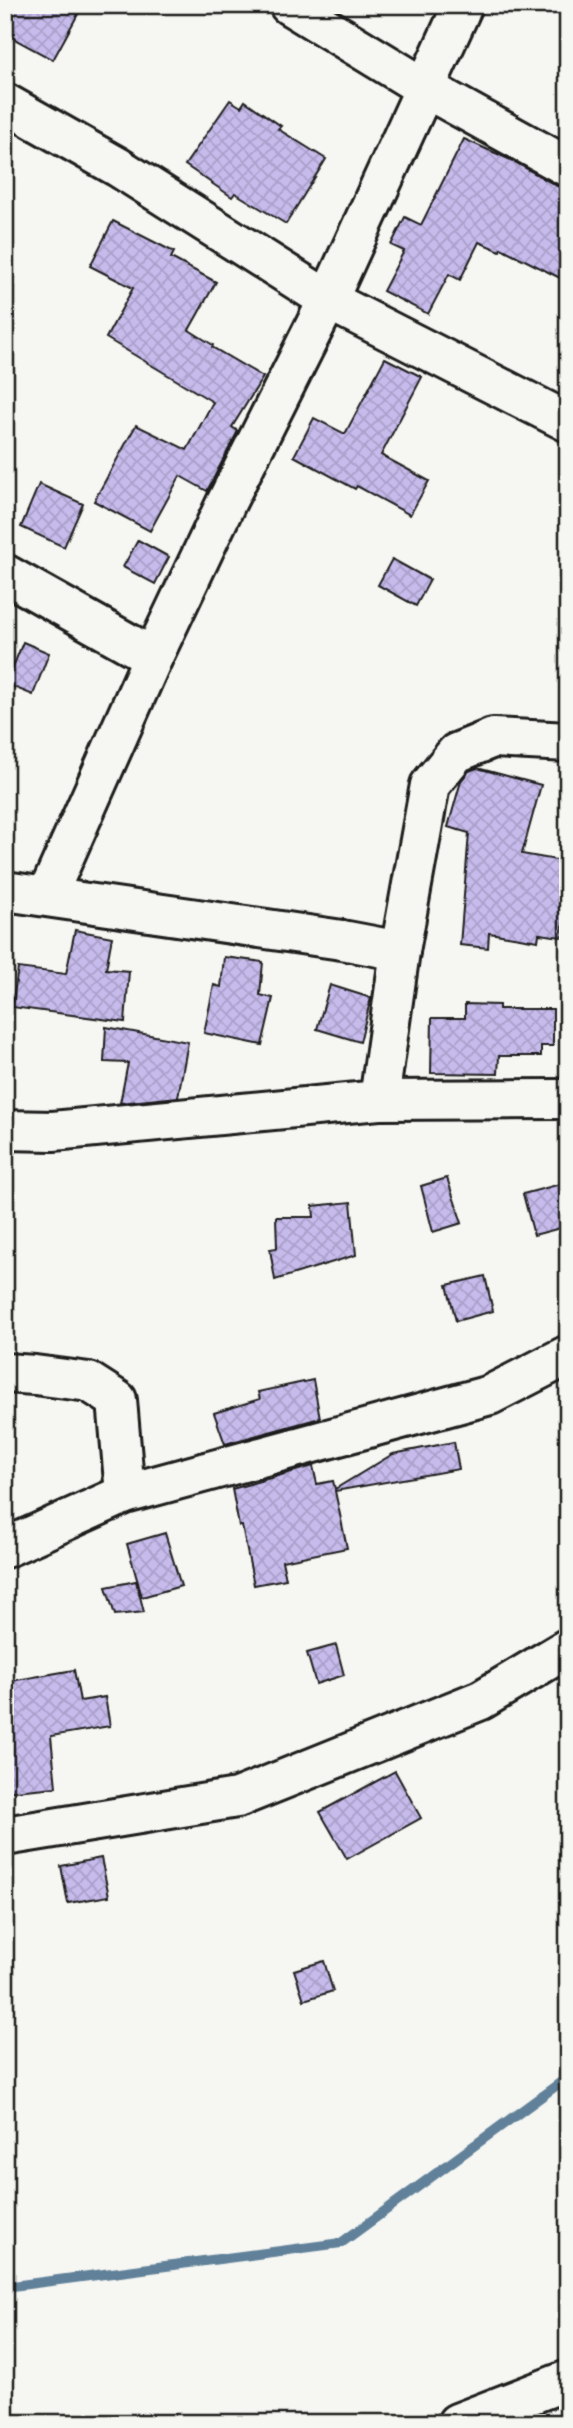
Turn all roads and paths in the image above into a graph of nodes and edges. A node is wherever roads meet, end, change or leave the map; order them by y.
1 (289, 5) edge
2 (463, 5) edge
3 (425, 88) junction
4 (5, 103) edge
5 (568, 167) edge
6 (328, 300) junction
7 (568, 422) edge
8 (5, 574) edge
9 (153, 657) junction
10 (568, 742) edge
11 (5, 891) edge
12 (47, 896) junction
13 (400, 951) junction
14 (568, 1099) edge
15 (379, 1100) junction
16 (5, 1130) edge
17 (568, 1355) edge
18 (5, 1373) edge
19 (125, 1494) junction
20 (5, 1548) edge
21 (568, 1648) edge
22 (5, 1836) edge
23 (568, 2380) edge
24 (457, 2423) edge

1 - 3 street
2 - 3 street
3 - 5 street
3 - 6 street
4 - 6 street
6 - 7 street
6 - 9 street
8 - 9 street
9 - 12 street
10 - 13 street
11 - 12 street
12 - 13 street
13 - 15 street
14 - 15 street
15 - 16 street
17 - 19 street
18 - 19 street
19 - 20 street
21 - 22 street
23 - 24 street

